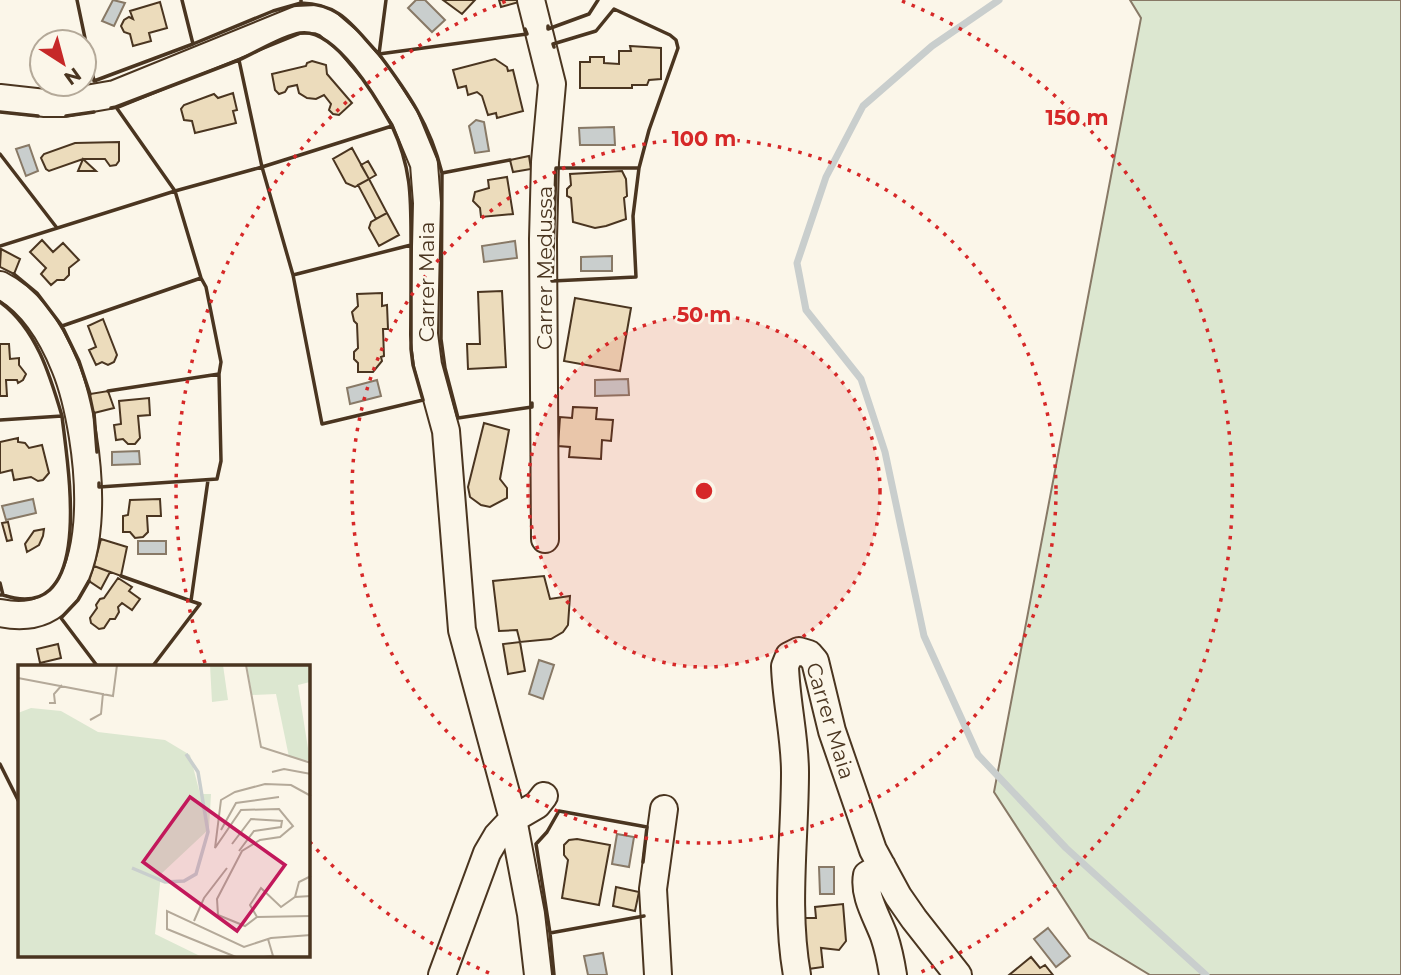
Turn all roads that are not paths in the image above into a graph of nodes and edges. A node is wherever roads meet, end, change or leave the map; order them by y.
1 (531, 0) edge
2 (0, 98) edge
3 (0, 285) edge
4 (545, 539) dead end
5 (0, 613) edge
6 (544, 796) dead end
7 (664, 808) dead end
8 (513, 819) junction
9 (881, 866) junction
10 (442, 975) edge
11 (538, 975) edge
12 (658, 975) edge
13 (797, 975) edge
14 (893, 975) edge
15 (958, 975) edge

1 - 4 street, Carrer Medussa
2 - 8 street, Carrer Maia
3 - 5 street
6 - 8 street
7 - 12 street
8 - 10 street
8 - 11 street, Carrer Maia
9 - 13 street, Carrer Maia
9 - 14 street
9 - 15 street, Carrer Maia

